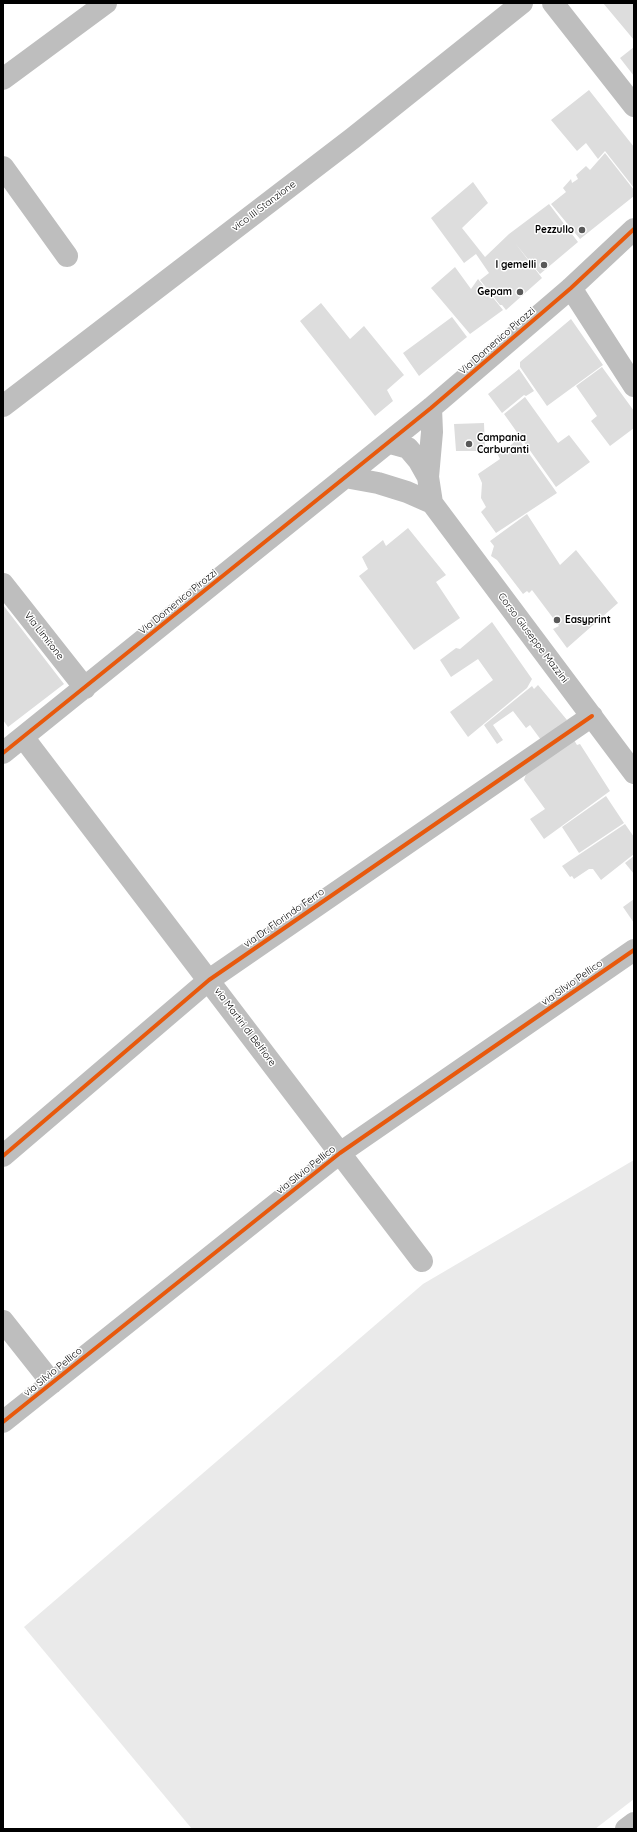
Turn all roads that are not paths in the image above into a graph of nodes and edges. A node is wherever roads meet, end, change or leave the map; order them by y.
1 (106, 3) edge
2 (522, 3) edge
3 (553, 3) edge
4 (3, 79) edge
5 (634, 106) edge
6 (3, 167) edge
7 (634, 229) edge
8 (67, 256) dead end
9 (571, 288) junction
10 (634, 386) edge
11 (3, 406) edge
12 (431, 408) junction
13 (390, 442) junction
14 (345, 477) junction
15 (428, 477) junction
16 (432, 503) junction
17 (3, 584) edge
18 (85, 688) junction
19 (592, 716) junction
20 (24, 737) junction
21 (3, 753) edge
22 (634, 773) edge
23 (634, 950) edge
24 (209, 980) junction
25 (340, 1153) junction
26 (3, 1156) edge
27 (422, 1261) dead end
28 (3, 1321) edge
29 (52, 1383) junction
30 (3, 1422) edge
31 (634, 1823) edge
32 (626, 1829) edge

1 - 4 street
2 - 11 street, vico III Stanzione
3 - 5 street
6 - 8 street
7 - 9 street, Via Domenico Pirozzi
9 - 10 street
9 - 12 street, Via Domenico Pirozzi
12 - 13 street, Via Domenico Pirozzi
12 - 15 street, Corso Giuseppe Mazzini
13 - 14 street, Via Domenico Pirozzi
13 - 15 street, Corso Giuseppe Mazzini
14 - 16 street, Corso Giuseppe Mazzini
14 - 18 street, Via Domenico Pirozzi
15 - 16 street, Corso Giuseppe Mazzini
16 - 19 street, Corso Giuseppe Mazzini
17 - 18 street, Via Limitone
18 - 20 street, Via Domenico Pirozzi
19 - 22 street, Corso Giuseppe Mazzini
19 - 24 street, via Dr. Florindo Ferro
20 - 21 street, Via Domenico Pirozzi
20 - 24 street, via Martiri di Belfiore
23 - 25 street, via Silvio Pellico
24 - 25 street, via Martiri di Belfiore
24 - 26 street, via Dr. Florindo Ferro
25 - 27 street, via Martiri di Belfiore
25 - 29 street, via Silvio Pellico
28 - 29 street
29 - 30 street, via Silvio Pellico
31 - 32 street

